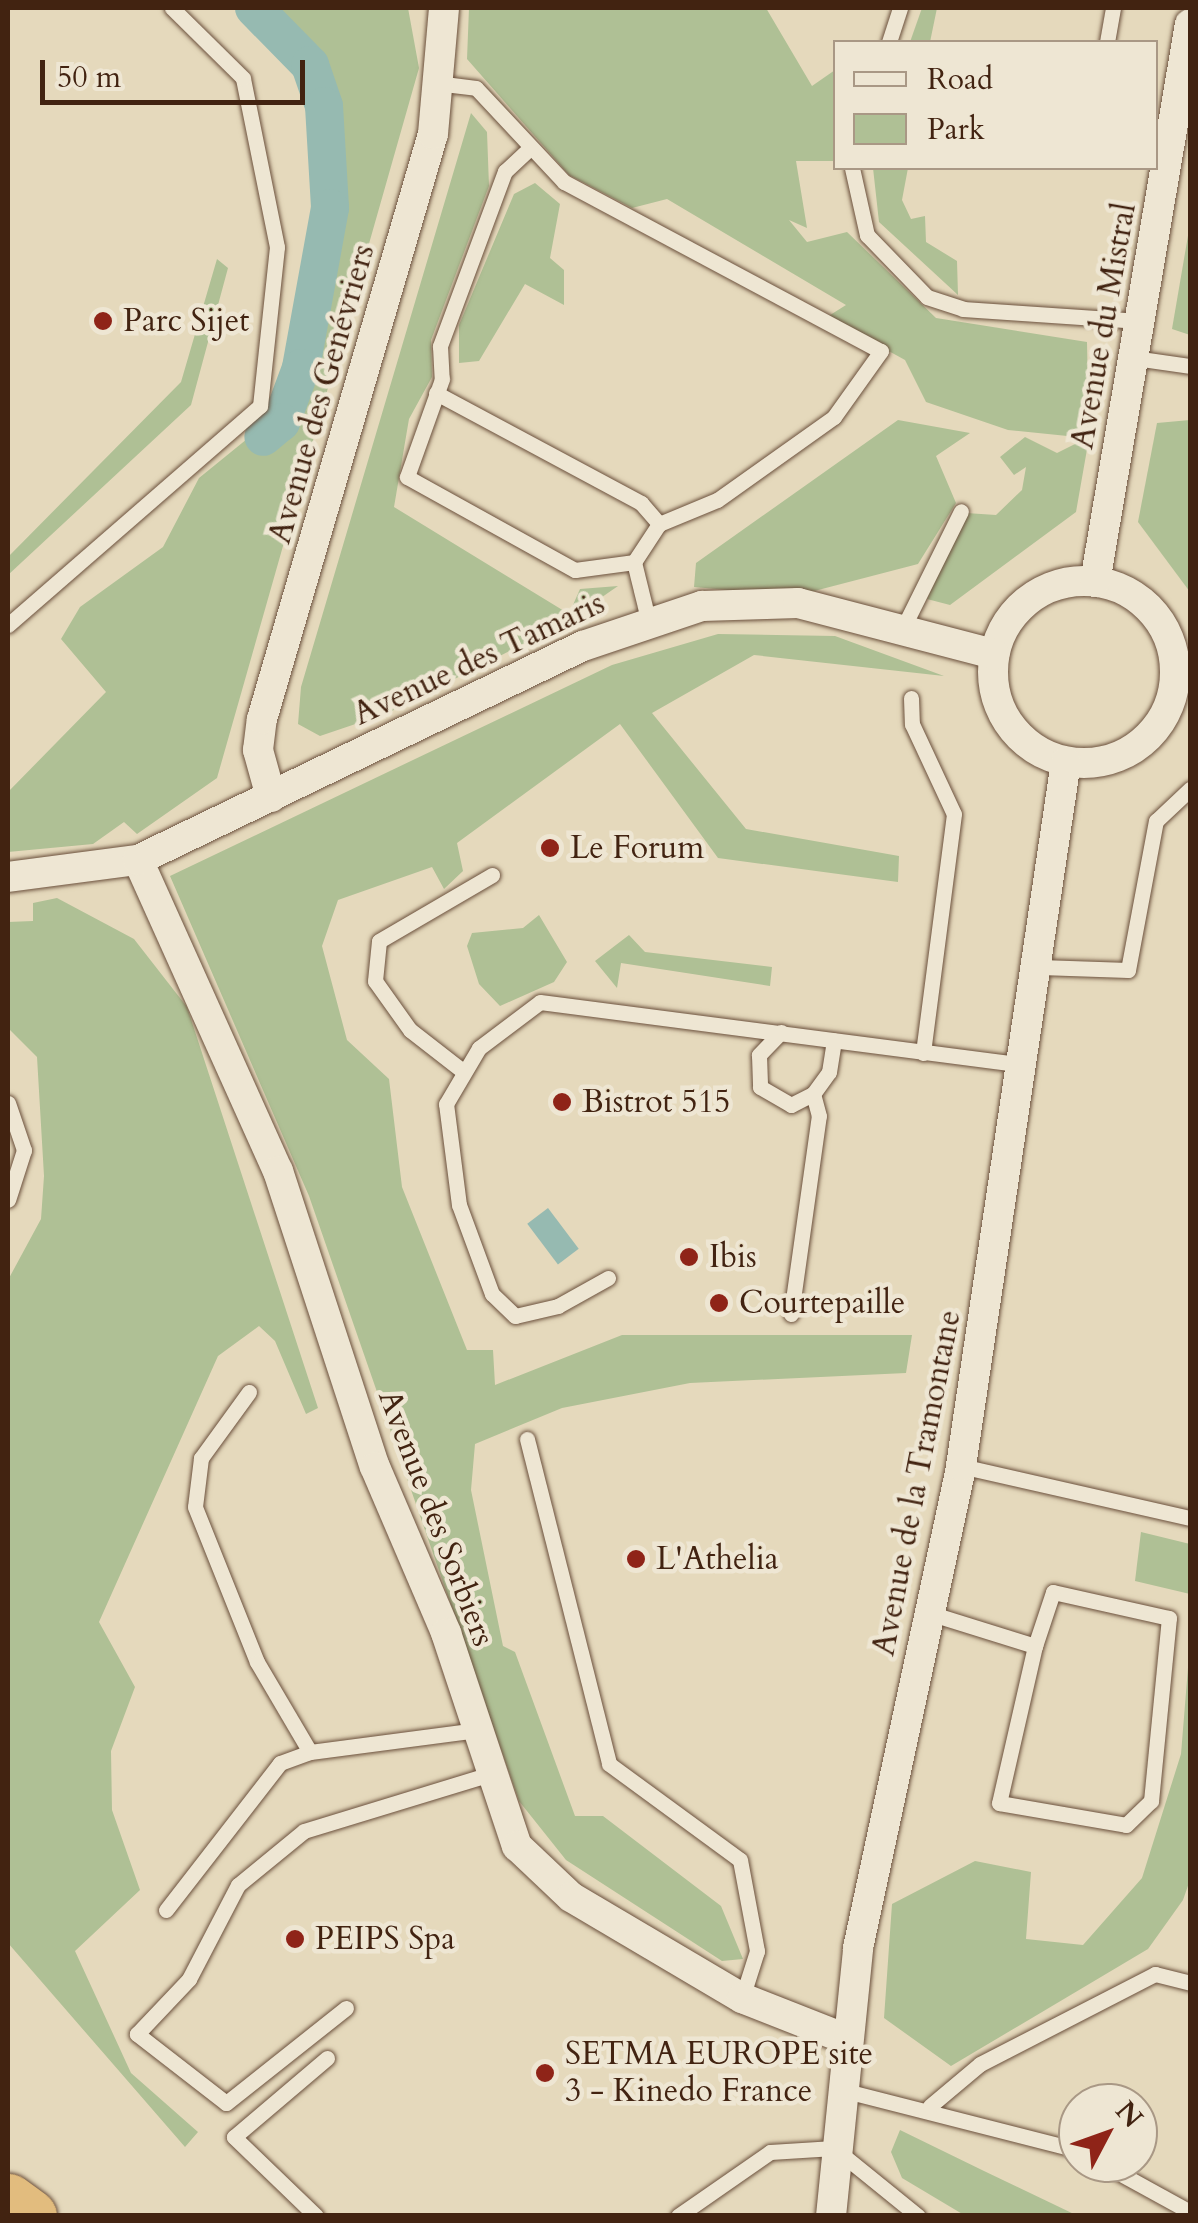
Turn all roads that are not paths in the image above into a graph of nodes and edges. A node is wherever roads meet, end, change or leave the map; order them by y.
1 (172, 8) edge
2 (444, 8) edge
3 (900, 8) edge
4 (1114, 8) edge
5 (1190, 24) edge
6 (890, 40) edge
7 (1107, 40) edge
8 (444, 84) junction
9 (1168, 93) edge
10 (530, 148) junction
11 (852, 170) edge
12 (1140, 321) junction
13 (1134, 358) junction
14 (1190, 366) edge
15 (436, 393) junction
16 (962, 511) dead end
17 (659, 524) junction
18 (634, 562) junction
19 (1096, 582) junction
20 (648, 619) junction
21 (8, 626) edge
22 (904, 626) junction
23 (994, 654) junction
24 (912, 698) dead end
25 (1181, 699) edge
26 (1066, 762) junction
27 (1190, 790) edge
28 (271, 797) junction
29 (138, 860) junction
30 (492, 876) dead end
31 (8, 877) edge
32 (1040, 967) junction
33 (782, 1032) junction
34 (834, 1040) junction
35 (924, 1054) junction
36 (1025, 1066) junction
37 (464, 1072) junction
38 (814, 1094) junction
39 (8, 1103) edge
40 (8, 1200) edge
41 (608, 1278) dead end
42 (791, 1314) dead end
43 (249, 1392) dead end
44 (526, 1440) dead end
45 (961, 1466) junction
46 (1190, 1518) edge
47 (930, 1613) junction
48 (1036, 1646) junction
49 (476, 1730) junction
50 (310, 1752) junction
51 (491, 1774) junction
52 (166, 1910) dead end
53 (1190, 1982) edge
54 (742, 1998) junction
55 (346, 2008) dead end
56 (846, 2039) junction
57 (327, 2058) dead end
58 (842, 2090) junction
59 (930, 2106) junction
60 (1058, 2144) edge
61 (834, 2148) junction
62 (1137, 2183) edge
63 (8, 2200) edge
64 (1190, 2212) edge
65 (29, 2216) edge
66 (316, 2216) edge
67 (678, 2216) edge
68 (831, 2216) edge
69 (918, 2216) edge

1 - 21 lane
2 - 8 street, Avenue des Genévriers
3 - 6 lane
4 - 7 lane
5 - 9 street, Avenue du Mistral
8 - 10 lane
8 - 28 street, Avenue des Genévriers
9 - 12 street, Avenue du Mistral
10 - 15 lane
10 - 17 lane
11 - 12 lane
12 - 13 street, Avenue du Mistral
13 - 14 lane
13 - 19 street, Avenue du Mistral
15 - 17 lane
15 - 18 lane
16 - 22 lane
17 - 18 lane
18 - 20 lane
19 - 23 street
19 - 25 street
20 - 22 street, Avenue des Tamaris
20 - 28 street, Avenue des Tamaris
22 - 23 street, Avenue des Tamaris
23 - 26 street
24 - 35 lane
25 - 26 street
26 - 32 street, Avenue de la Tramontane
27 - 32 lane
28 - 29 street, Avenue des Tamaris
29 - 31 street, Avenue des Tamaris
29 - 49 street, Avenue des Sorbiers
30 - 37 lane
32 - 36 street, Avenue de la Tramontane
33 - 34 lane
33 - 37 lane
33 - 38 lane
34 - 35 lane
34 - 38 lane
35 - 36 lane
36 - 45 street, Avenue de la Tramontane
37 - 41 lane
38 - 42 lane
39 - 40 lane
43 - 50 lane
44 - 54 lane
45 - 46 lane
45 - 47 street, Avenue de la Tramontane
47 - 48 lane
47 - 56 street, Avenue de la Tramontane
48 - 48 lane
49 - 50 lane
49 - 51 street, Avenue des Sorbiers
50 - 52 lane
51 - 54 street, Avenue des Sorbiers
51 - 55 lane
53 - 59 lane
54 - 56 street, Avenue des Sorbiers
56 - 58 street, Avenue de la Tramontane
57 - 66 lane
58 - 59 lane
58 - 61 street, Avenue de la Tramontane
59 - 60 lane
61 - 67 lane
61 - 68 street, Avenue de la Tramontane
61 - 69 lane
62 - 64 lane
63 - 65 highway

